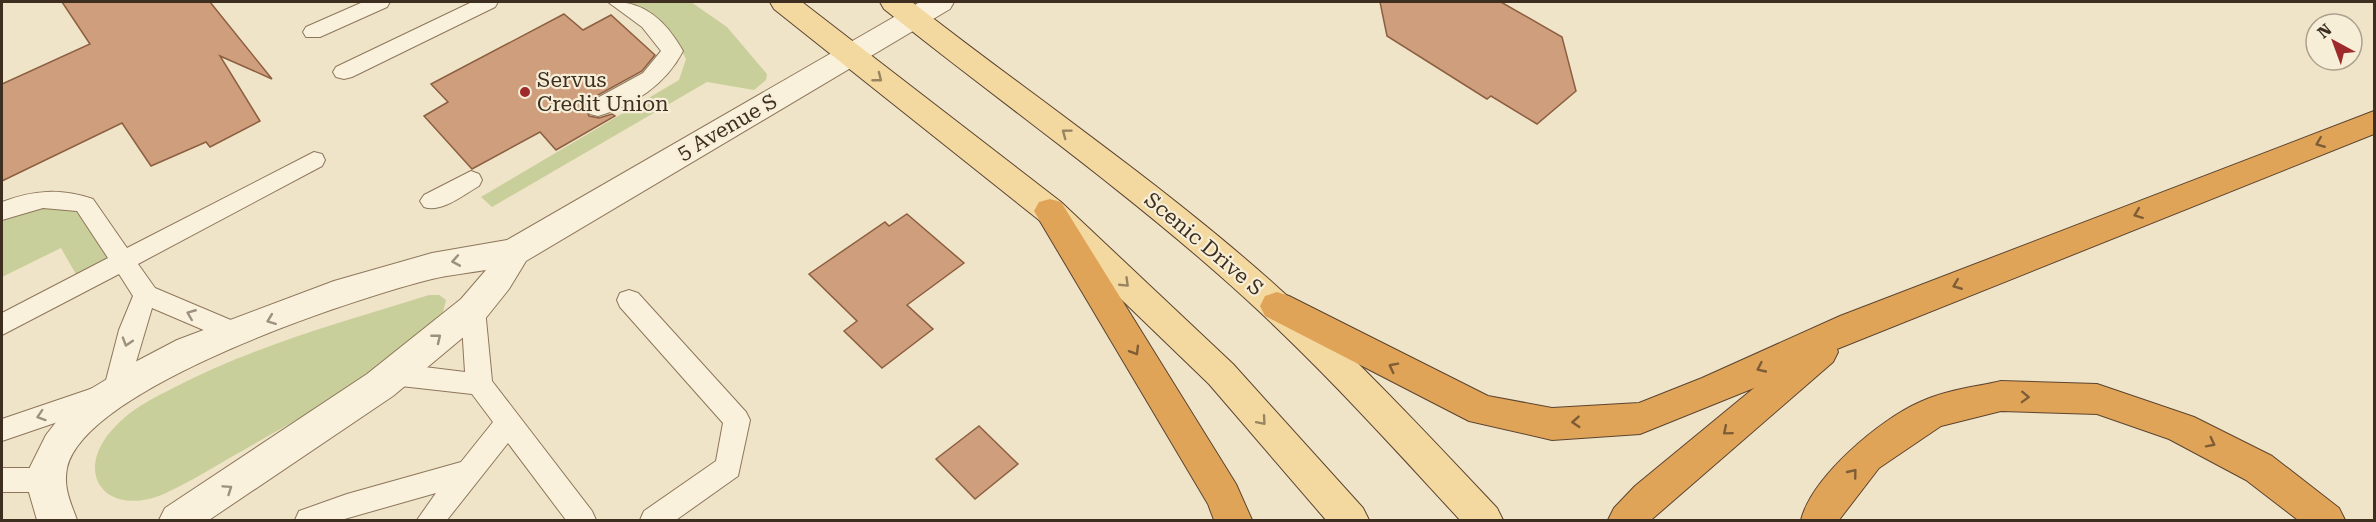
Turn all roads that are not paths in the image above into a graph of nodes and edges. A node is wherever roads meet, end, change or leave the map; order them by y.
1 (380, 2) edge
2 (488, 2) edge
3 (618, 2) edge
4 (784, 2) edge
5 (351, 7) edge
6 (916, 7) edge
7 (313, 32) dead end
8 (849, 55) junction
9 (344, 72) dead end
10 (598, 108) dead end
11 (2374, 122) edge
12 (314, 160) dead end
13 (471, 180) dead end
14 (432, 201) dead end
15 (2, 211) edge
16 (1050, 211) junction
17 (514, 252) junction
18 (123, 260) junction
19 (146, 295) junction
20 (629, 300) dead end
21 (1277, 306) junction
22 (473, 309) junction
23 (2, 325) edge
24 (1852, 326) junction
25 (237, 333) junction
26 (392, 374) junction
27 (479, 384) junction
28 (116, 391) junction
29 (508, 423) junction
30 (2, 430) edge
31 (468, 472) junction
32 (2, 480) edge
33 (48, 480) junction
34 (57, 520) edge
35 (178, 520) edge
36 (309, 520) edge
37 (431, 520) edge
38 (582, 520) edge
39 (654, 520) edge
40 (1233, 520) edge
41 (1350, 520) edge
42 (1484, 520) edge
43 (1627, 520) edge
44 (1820, 520) edge
45 (2326, 520) edge

1 - 5 lane
2 - 9 lane
3 - 10 lane
4 - 8 main road
5 - 7 lane
6 - 8 street, 5 Avenue S
21 -> 6 main road, Scenic Drive S
8 -> 16 main road
8 - 17 street, 5 Avenue S
11 -> 24 highway
12 - 18 lane
13 - 14 lane
15 - 18 lane
16 -> 40 highway
16 -> 41 main road
17 - 22 street
17 -> 25 street
18 - 19 lane
18 - 23 lane
25 -> 19 lane
19 -> 28 lane
20 - 39 lane
24 -> 21 highway
21 - 42 main road, Scenic Drive S
26 -> 22 street
22 - 27 lane
24 -> 43 highway
25 - 28 street
26 - 27 lane
35 -> 26 street
27 - 29 lane
28 -> 30 lane
28 - 33 street
29 - 31 lane
29 - 38 lane
31 - 36 lane
31 - 37 lane
32 - 33 lane
33 - 34 street
44 -> 45 highway

